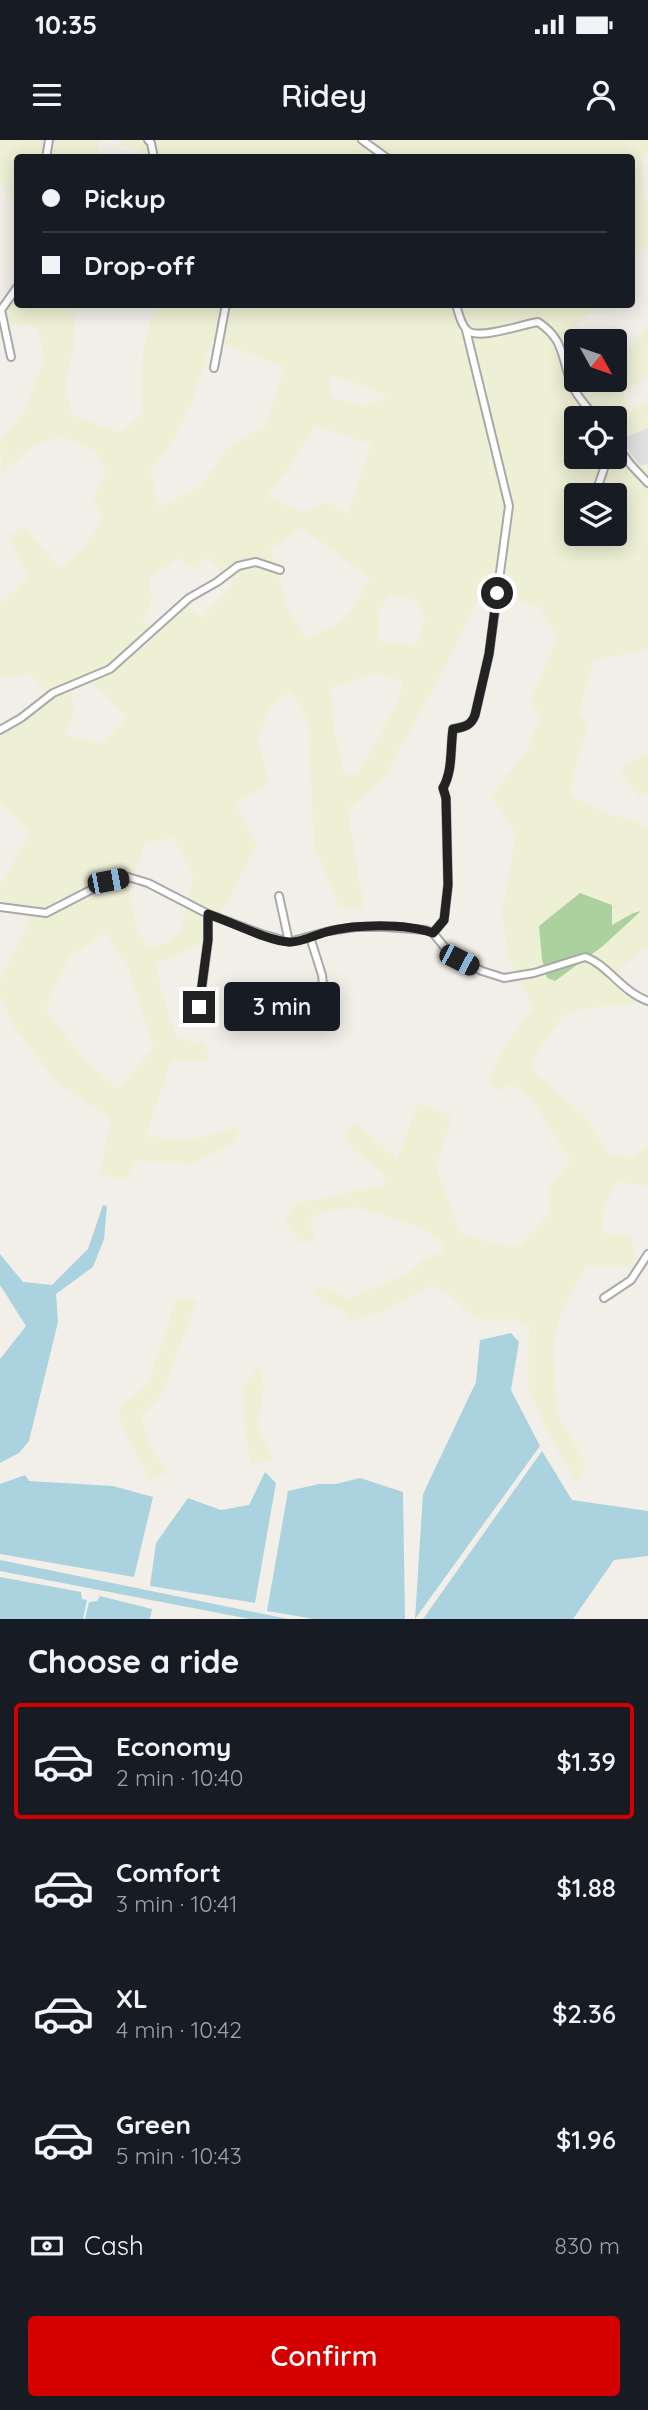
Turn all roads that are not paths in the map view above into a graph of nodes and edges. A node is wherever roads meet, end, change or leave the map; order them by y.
1 (362, 140) edge
2 (381, 154) edge
3 (14, 292) edge
4 (225, 308) edge
5 (458, 308) edge
6 (466, 330) junction
7 (11, 357) dead end
8 (214, 368) dead end
9 (587, 406) edge
10 (627, 461) edge
11 (648, 483) edge
12 (280, 570) dead end
13 (0, 730) edge
14 (279, 896) dead end
15 (0, 907) edge
16 (208, 914) junction
17 (433, 933) junction
18 (310, 937) junction
19 (289, 942) junction
20 (648, 1001) edge
21 (199, 1007) dead end
22 (327, 1024) dead end
23 (648, 1254) edge
24 (604, 1298) dead end

1 - 2 street
3 - 7 street
4 - 8 street
5 - 6 street
6 - 9 street
6 - 17 street
10 - 11 street
12 - 13 street
14 - 19 street
15 - 16 street
16 - 19 street
16 - 21 street
17 - 18 street
17 - 20 street
18 - 19 street
18 - 22 street
23 - 24 street

